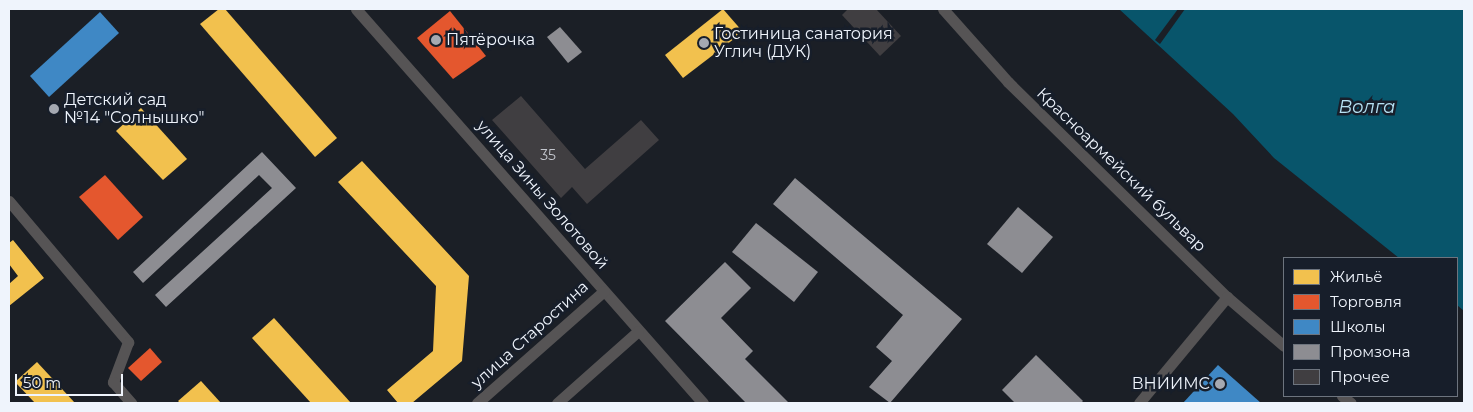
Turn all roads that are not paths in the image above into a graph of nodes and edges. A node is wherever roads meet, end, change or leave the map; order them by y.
1 (356, 9) edge
2 (943, 9) edge
3 (9, 200) edge
4 (604, 291) junction
5 (1227, 297) junction
6 (638, 331) junction
7 (1283, 345) edge
8 (131, 403) edge
9 (477, 403) edge
10 (557, 403) edge
11 (704, 403) edge
12 (1139, 403) edge

1 - 4 street, улица Зины Золотовой
2 - 5 street, Красноармейский бульвар
3 - 8 street
4 - 6 street, улица Зины Золотовой
4 - 9 street, улица Старостина
5 - 7 street, Красноармейский бульвар
5 - 12 street
6 - 10 street
6 - 11 street, улица Зины Золотовой

